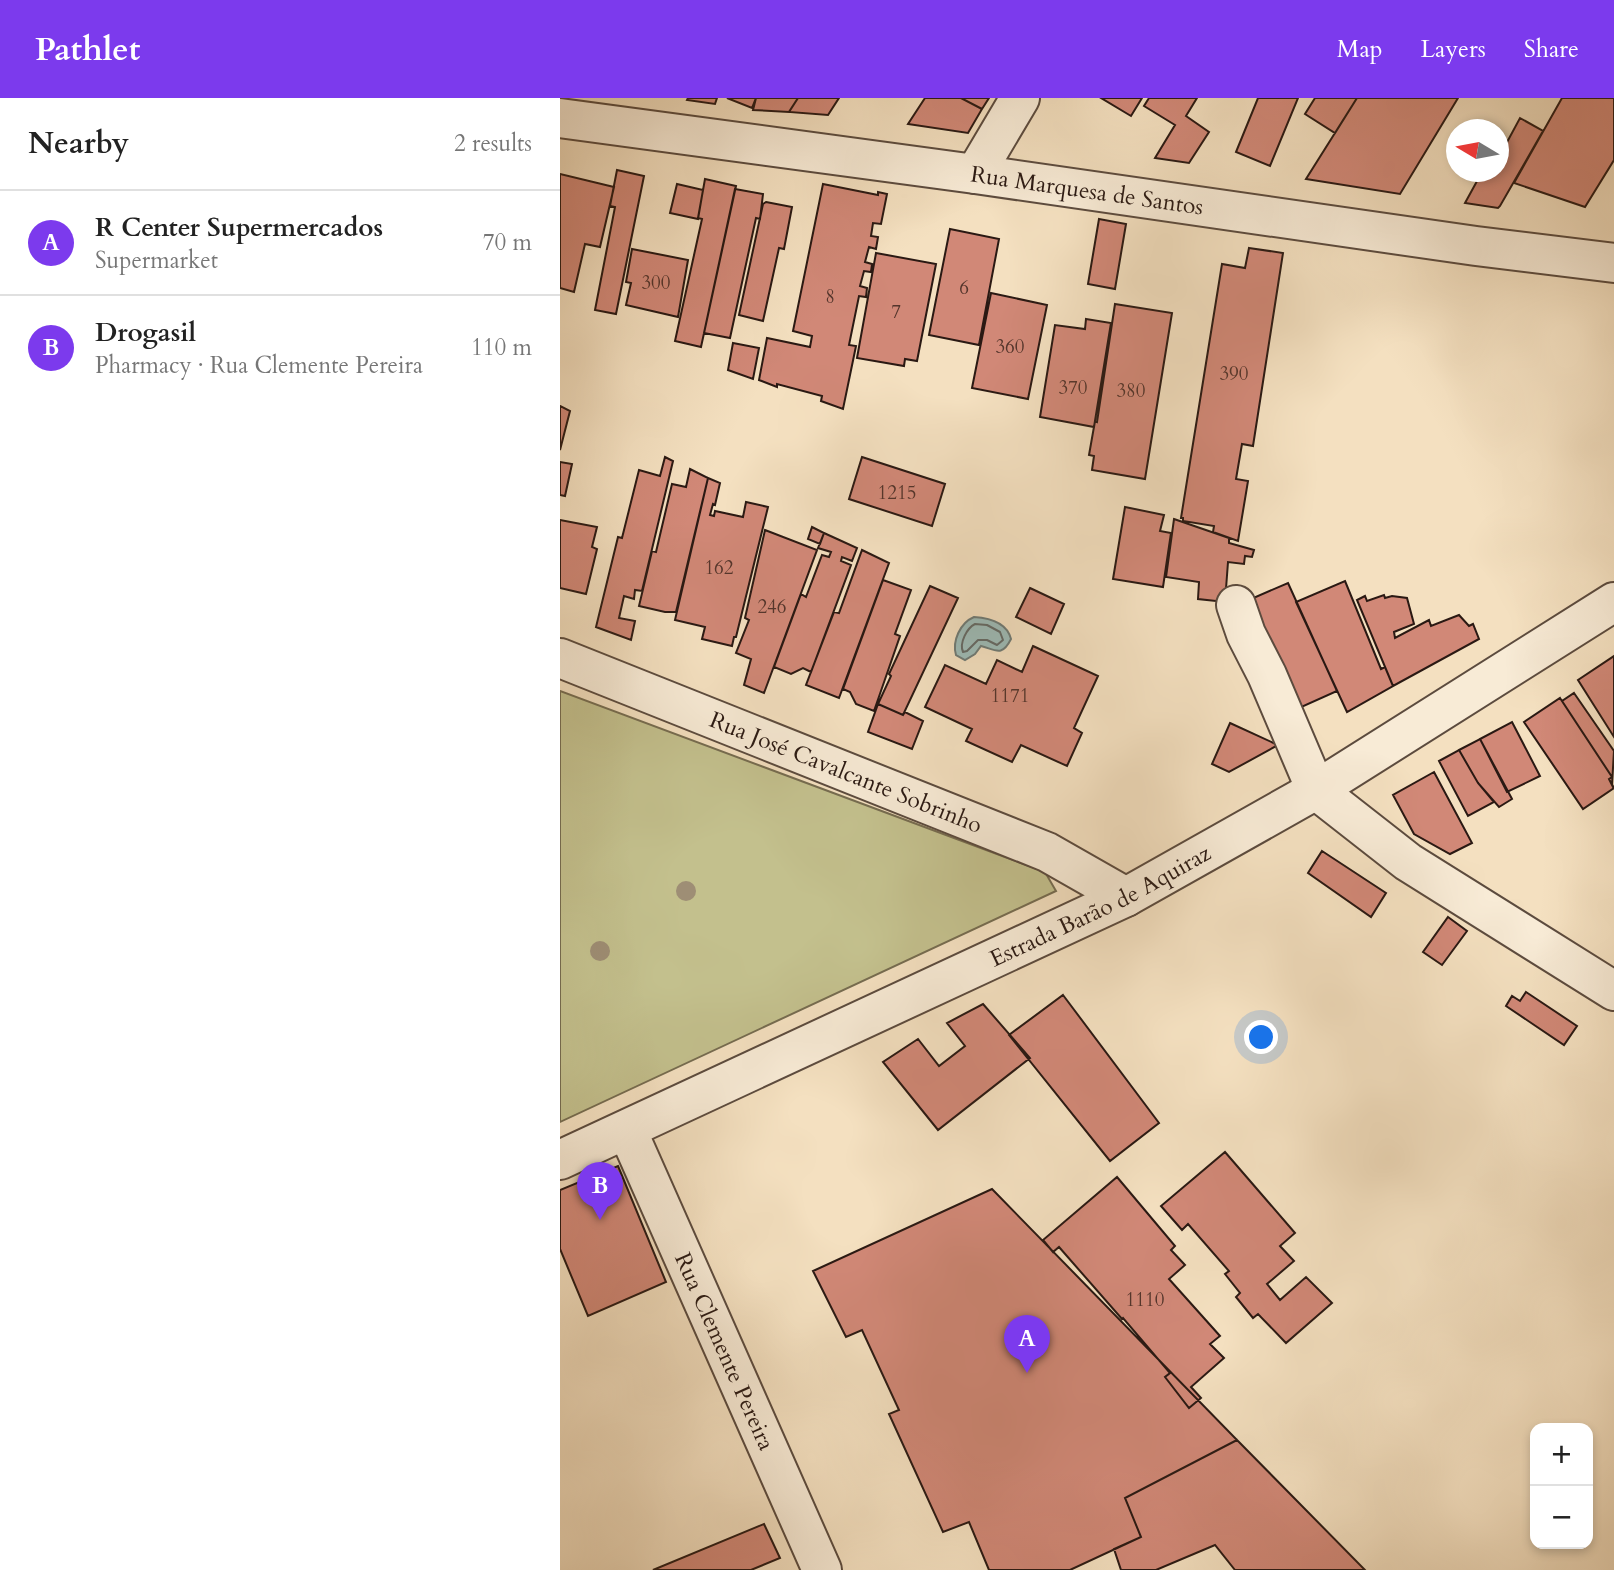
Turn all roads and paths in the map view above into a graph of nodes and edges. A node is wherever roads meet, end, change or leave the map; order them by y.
1 (1020, 98) edge
2 (582, 113) edge
3 (975, 174) junction
4 (1614, 263) edge
5 (1614, 602) edge
6 (1236, 605) dead end
7 (560, 658) edge
8 (1316, 790) junction
9 (1125, 897) junction
10 (1614, 991) edge
11 (626, 1130) junction
12 (560, 1160) edge
13 (822, 1570) edge

1 - 3 street
2 - 3 street, Rua Marquesa de Santos
3 - 4 street, Rua Marquesa de Santos
5 - 8 street, Estrada Barão de Aquiraz
6 - 8 street
7 - 9 street, Rua José Cavalcante Sobrinho
8 - 9 street, Estrada Barão de Aquiraz
8 - 10 street
9 - 11 street, Estrada Barão de Aquiraz
11 - 12 street, Estrada Barão de Aquiraz
11 - 13 street, Rua Clemente Pereira

